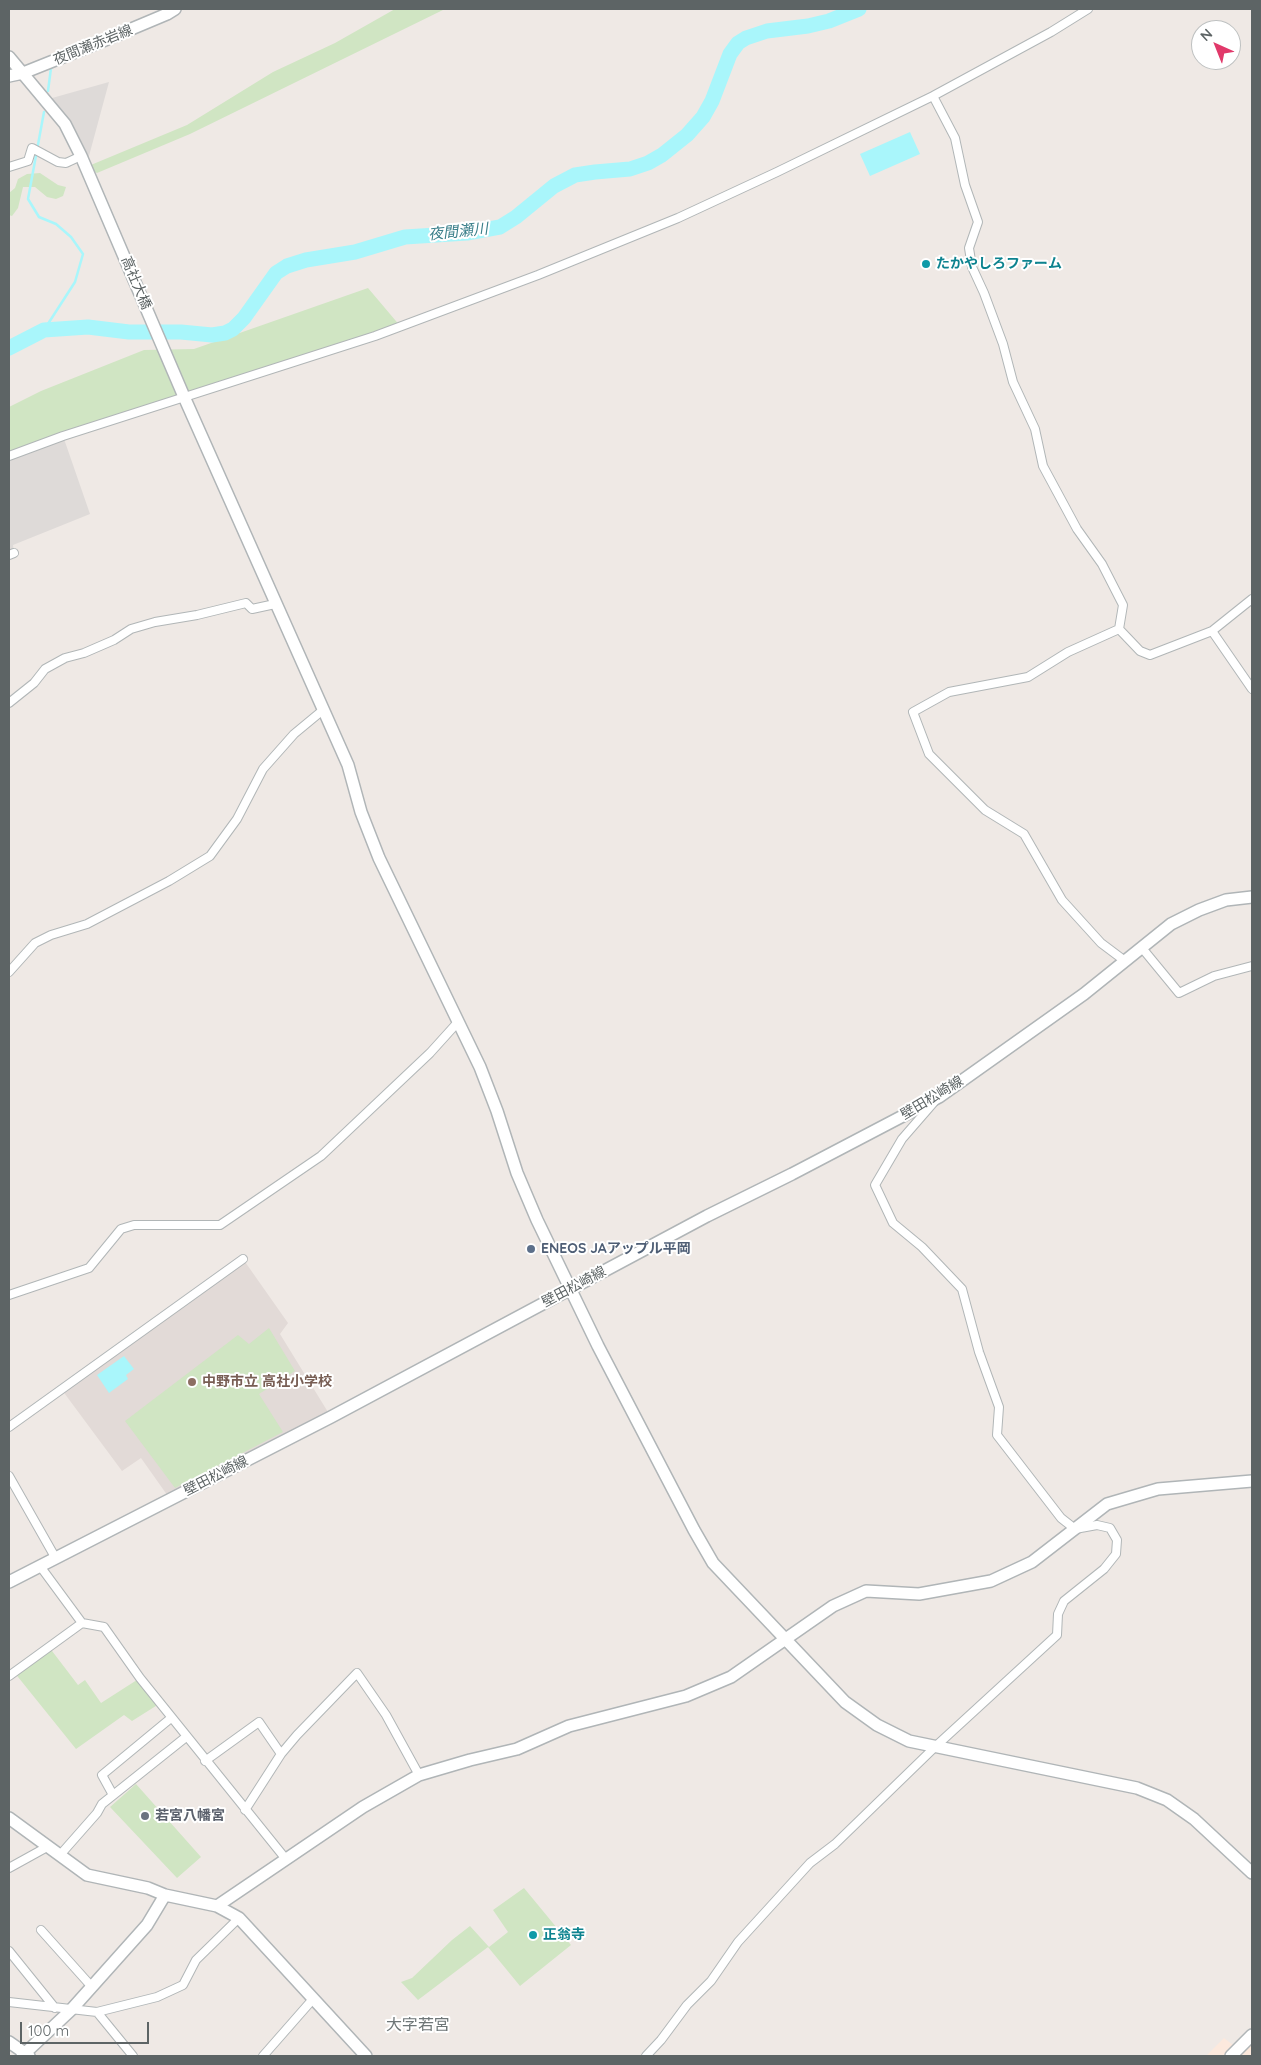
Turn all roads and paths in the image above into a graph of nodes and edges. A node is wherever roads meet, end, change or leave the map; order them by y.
1 (175, 9) edge
2 (1088, 9) edge
3 (9, 57) edge
4 (23, 73) junction
5 (9, 76) edge
6 (933, 96) junction
7 (81, 156) junction
8 (9, 167) edge
9 (185, 399) junction
10 (9, 456) edge
11 (1252, 599) edge
12 (275, 604) junction
13 (1119, 629) junction
14 (1212, 631) junction
15 (1252, 689) edge
16 (9, 703) edge
17 (323, 710) junction
18 (1252, 898) edge
19 (1142, 948) junction
20 (1125, 961) junction
21 (1252, 966) edge
22 (9, 972) edge
23 (458, 1022) junction
24 (939, 1097) junction
25 (243, 1258) dead end
26 (569, 1289) junction
27 (9, 1296) edge
28 (9, 1427) edge
29 (9, 1476) edge
30 (1252, 1481) edge
31 (1075, 1529) junction
32 (56, 1557) junction
33 (40, 1566) junction
34 (9, 1582) edge
35 (82, 1623) junction
36 (785, 1639) junction
37 (9, 1676) edge
38 (171, 1718) junction
39 (186, 1737) junction
40 (936, 1746) junction
41 (282, 1754) junction
42 (205, 1761) junction
43 (419, 1775) junction
44 (113, 1795) junction
45 (245, 1810) junction
46 (9, 1818) edge
47 (47, 1846) junction
48 (60, 1856) junction
49 (285, 1858) junction
50 (9, 1868) edge
51 (1252, 1873) edge
52 (165, 1895) junction
53 (216, 1906) junction
54 (239, 1918) junction
55 (41, 1930) dead end
56 (9, 1951) edge
57 (92, 1987) junction
58 (313, 1999) junction
59 (9, 2002) edge
60 (55, 2008) junction
61 (71, 2010) junction
62 (97, 2012) junction
63 (1252, 2035) edge
64 (9, 2042) edge
65 (26, 2055) edge
66 (134, 2056) edge
67 (263, 2056) edge
68 (366, 2056) edge
69 (646, 2056) edge
70 (1230, 2056) edge

1 - 4 street, 夜間瀬赤岩線
2 - 6 street
3 - 4 street, 高社大橋
4 - 5 street, 夜間瀬赤岩線
4 - 7 street, 高社大橋
6 - 9 street
6 - 13 street
7 - 8 street
7 - 9 street, 高社大橋
9 - 10 street
9 - 12 street, 高社大橋
11 - 14 street
12 - 16 street
12 - 17 street, 高社大橋
13 - 14 street
13 - 20 street
14 - 15 street
17 - 22 street
17 - 23 street, 高社大橋
18 - 19 street, 壁田松崎線
19 - 20 street, 壁田松崎線
19 - 21 street
20 - 24 street, 壁田松崎線
23 - 26 street, 高社大橋
23 - 27 street
24 - 26 street, 壁田松崎線
24 - 31 street
25 - 28 street
26 - 32 street, 壁田松崎線
26 - 36 street, 高社大橋
29 - 32 street
30 - 31 street
31 - 36 street
31 - 40 street
32 - 33 street, 壁田松崎線
33 - 34 street, 壁田松崎線
33 - 35 street
35 - 37 street
35 - 38 street
36 - 40 street, 高社大橋
36 - 43 street
38 - 39 street
38 - 44 street
39 - 42 street
39 - 44 street
40 - 51 street, 高社大橋
40 - 69 street
41 - 42 street
41 - 43 street
41 - 45 street
42 - 45 street
43 - 49 street
44 - 48 street
45 - 49 street
46 - 47 street
47 - 48 street
47 - 50 street
48 - 52 street
49 - 53 street
52 - 53 street
52 - 57 street
53 - 54 street
54 - 58 street
54 - 62 street
55 - 57 street
56 - 60 street
57 - 61 street
58 - 67 street
58 - 68 street
59 - 60 street
60 - 61 street
61 - 62 street
61 - 65 street
62 - 66 street
63 - 70 street
64 - 65 street

